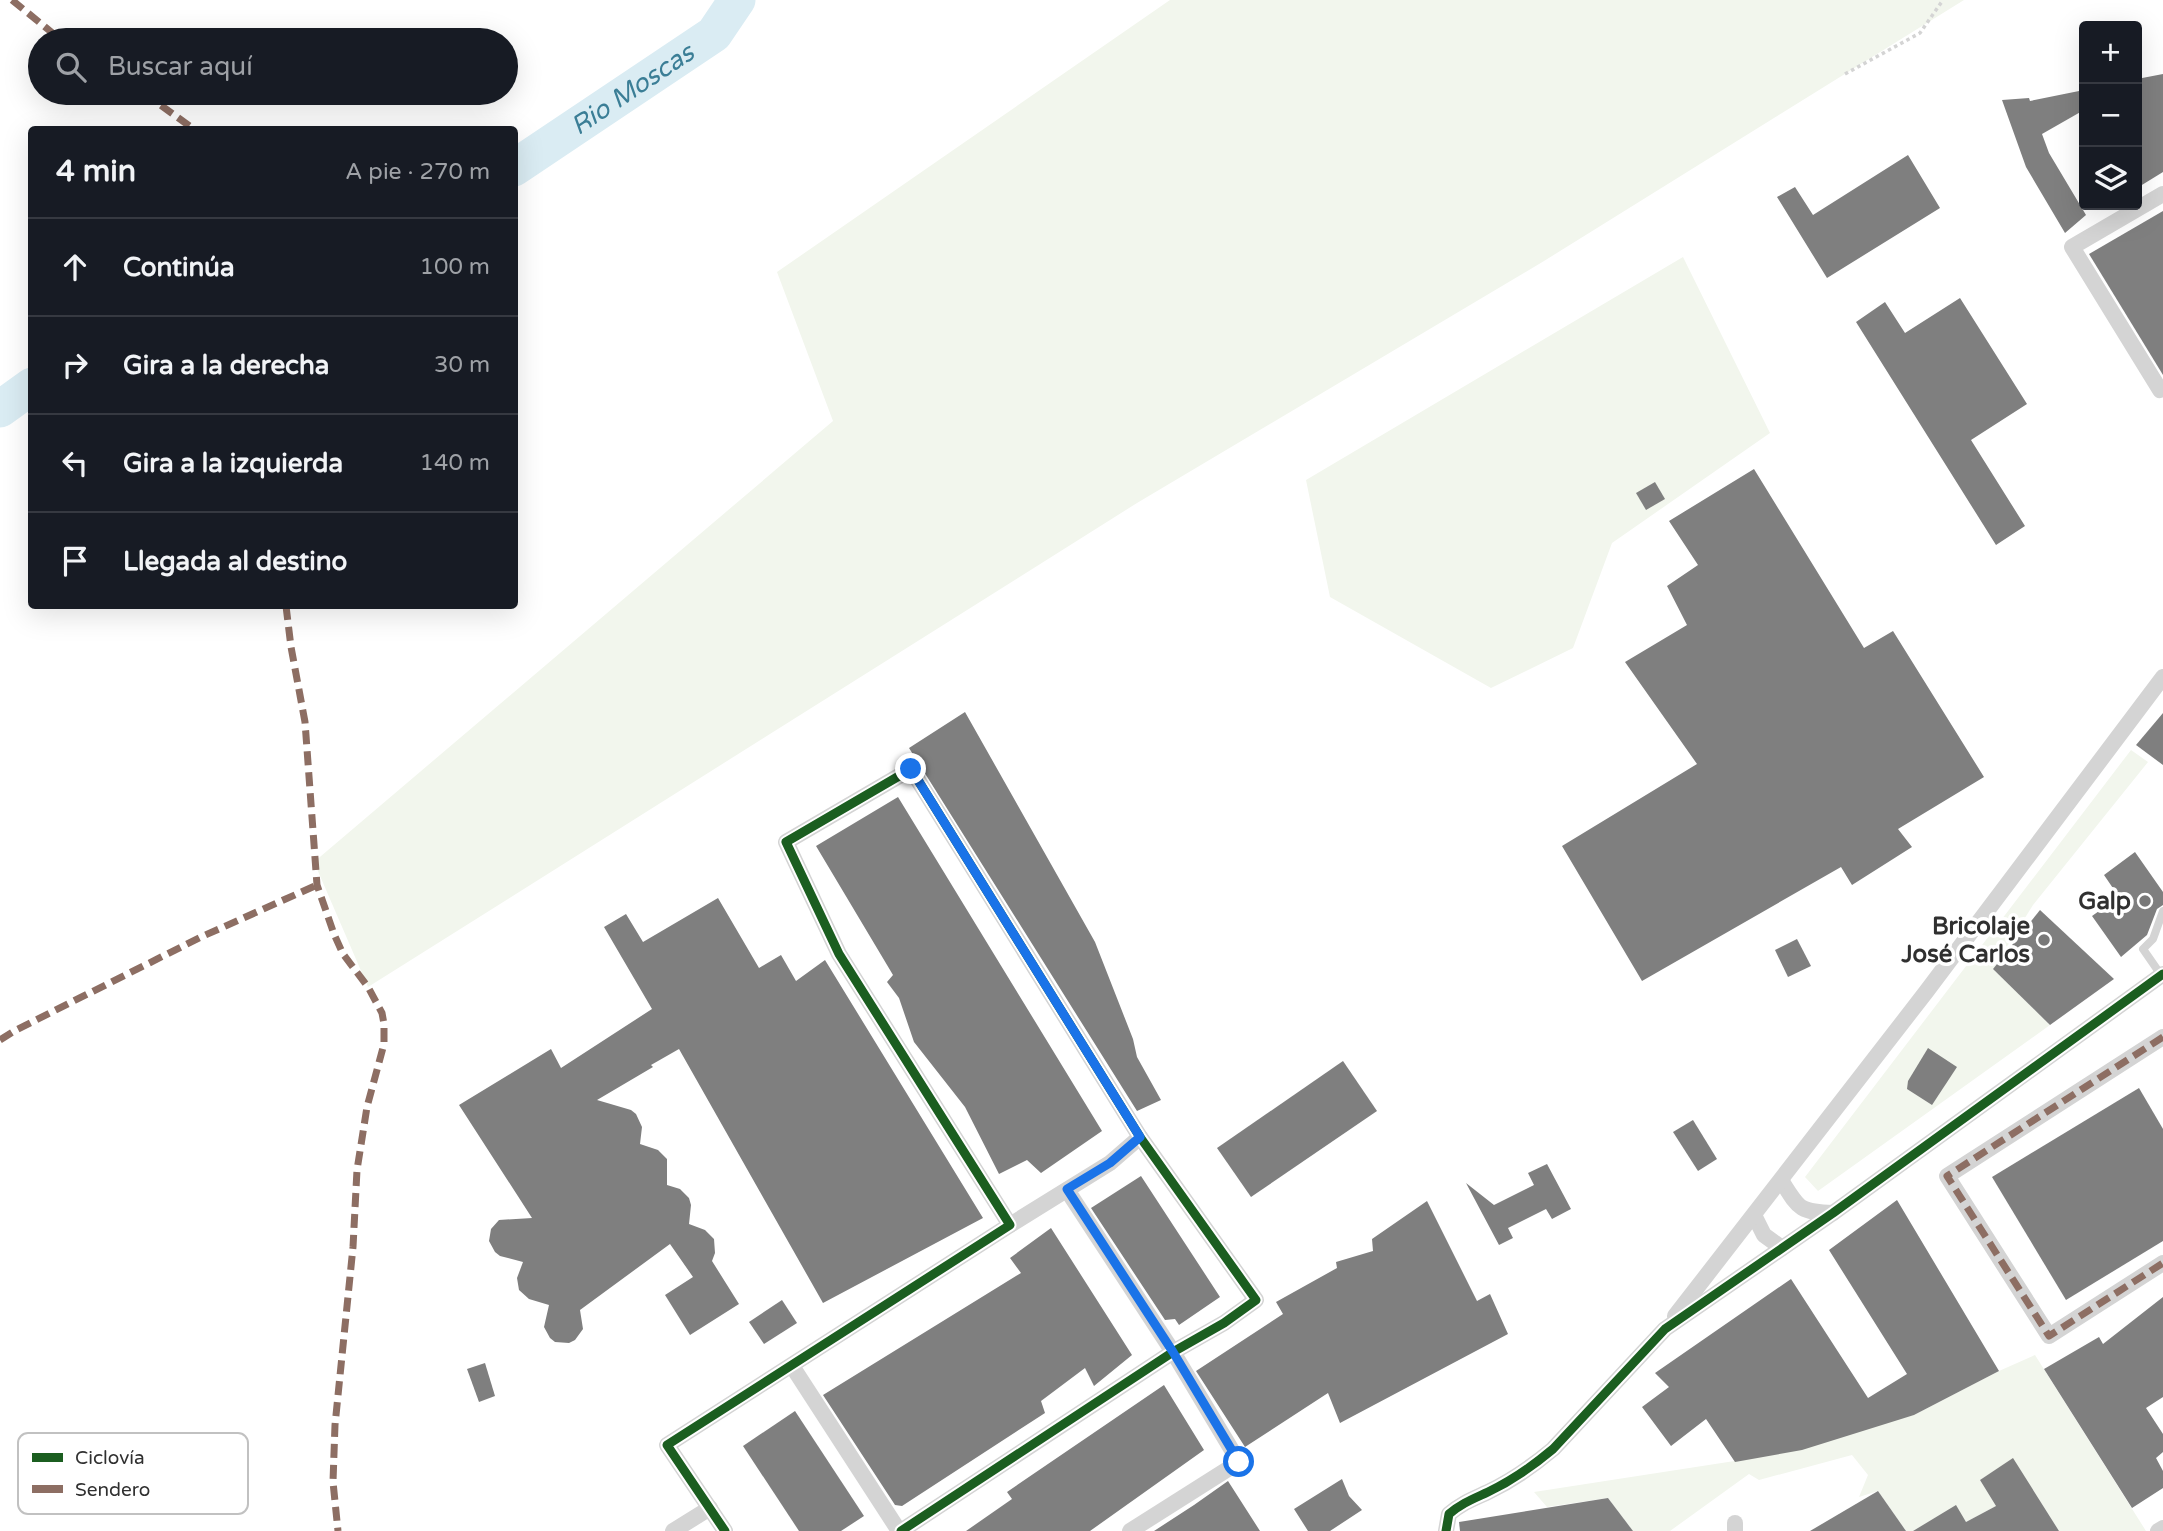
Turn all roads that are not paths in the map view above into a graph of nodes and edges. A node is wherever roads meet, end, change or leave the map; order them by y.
1 (2163, 194) edge
2 (2163, 389) edge
3 (2163, 677) edge
4 (2163, 911) edge
5 (2162, 974) edge
6 (2163, 1037) edge
7 (1140, 1137) junction
8 (1781, 1180) junction
9 (1067, 1189) junction
10 (1833, 1213) junction
11 (1755, 1215) junction
12 (1010, 1225) junction
13 (1782, 1248) junction
14 (2163, 1263) edge
15 (1665, 1329) junction
16 (1173, 1352) junction
17 (792, 1366) junction
18 (710, 1508) junction
19 (2163, 1528) edge
20 (673, 1531) edge
21 (725, 1531) edge
22 (900, 1531) edge
23 (1130, 1531) edge
24 (1446, 1531) edge
25 (2158, 1531) edge

1 - 2 street
3 - 8 street
4 - 5 lane
5 - 10 street
6 - 14 street
7 - 9 street
7 - 12 street
7 - 16 street
8 - 10 street
8 - 11 street
9 - 12 street
9 - 16 street
10 - 13 street
11 - 13 street
11 - 15 street
12 - 17 street
13 - 15 street
15 - 24 street
16 - 22 street
16 - 23 street
17 - 18 street
17 - 22 street
18 - 20 street
18 - 21 street
19 - 25 street

